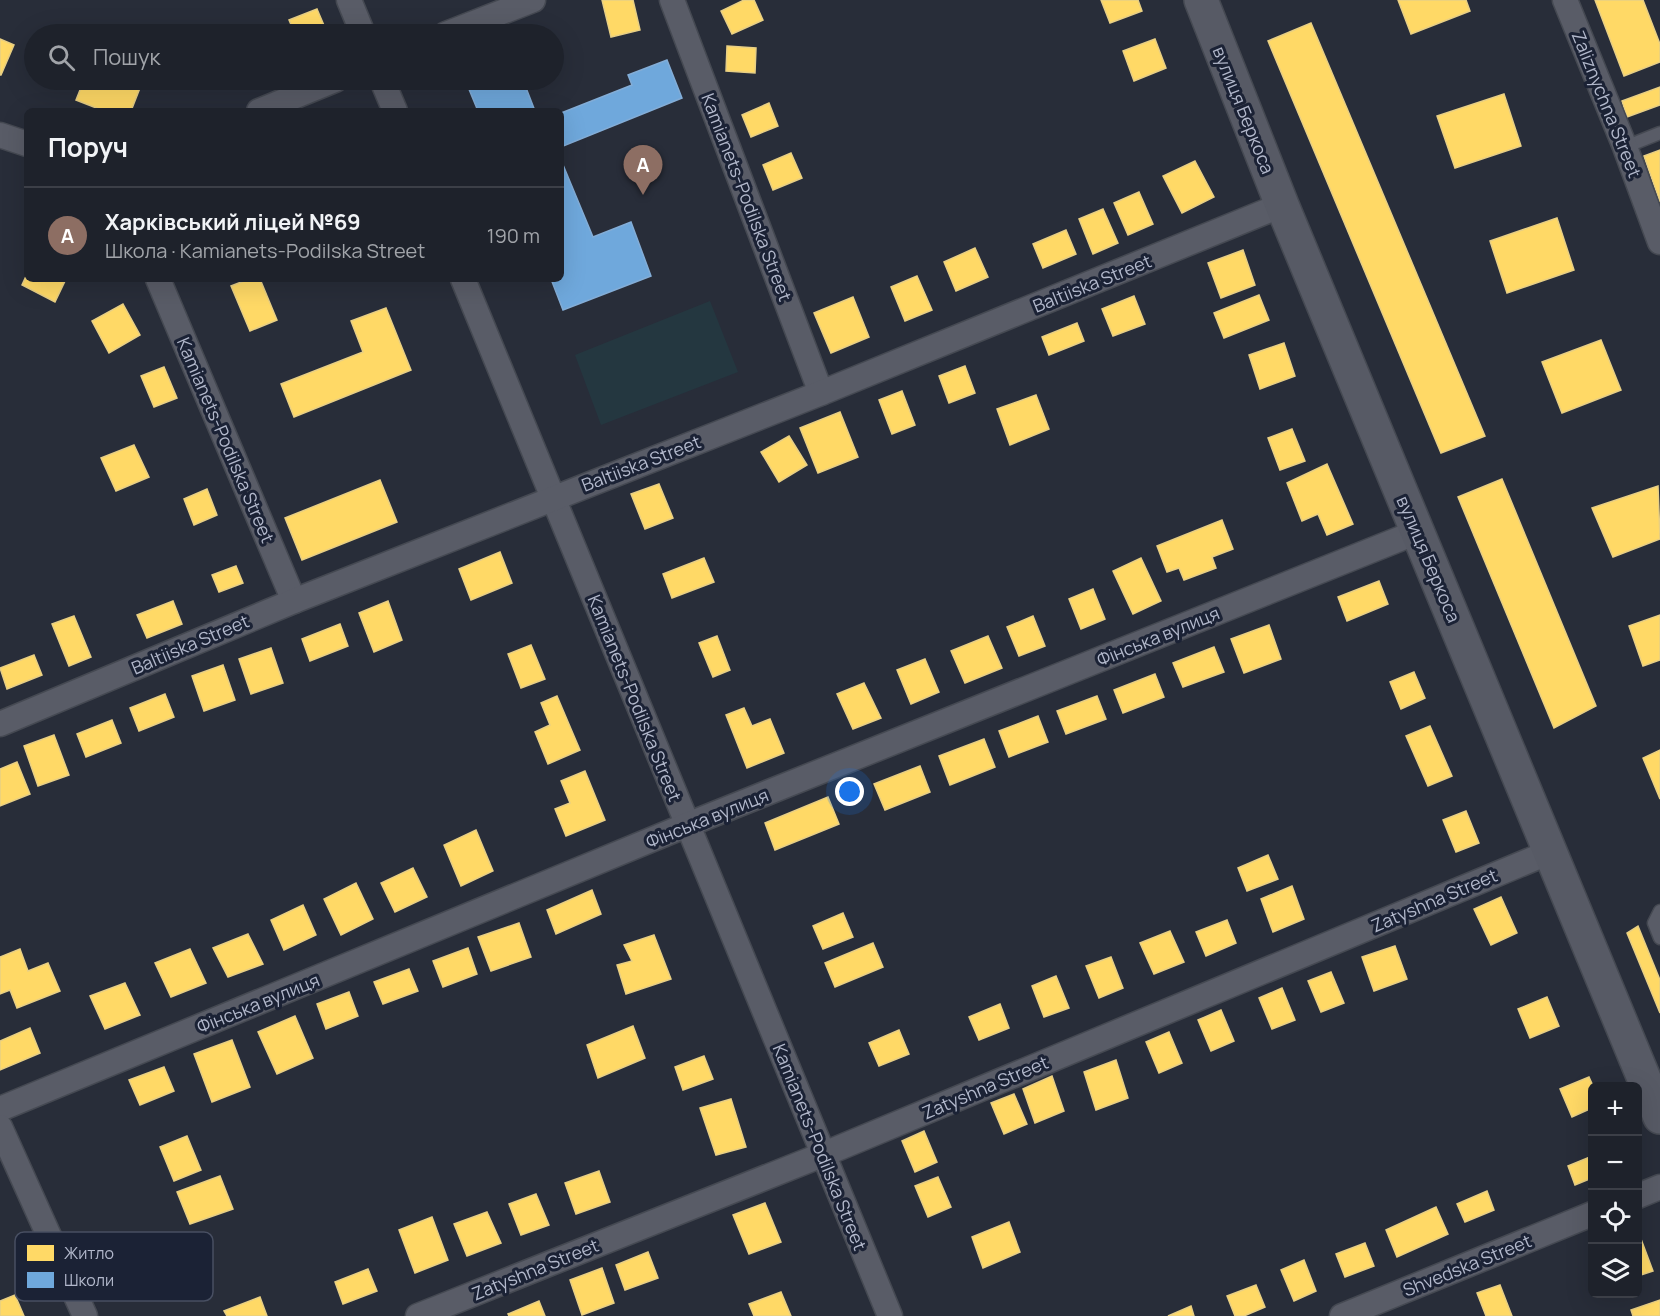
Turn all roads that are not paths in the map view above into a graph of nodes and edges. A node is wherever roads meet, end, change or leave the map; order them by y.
1 (349, 0) edge
2 (533, 0) edge
3 (672, 0) edge
4 (1201, 0) edge
5 (1565, 0) edge
6 (359, 24) edge
7 (472, 24) edge
8 (310, 90) edge
9 (386, 90) edge
10 (266, 108) edge
11 (393, 108) edge
12 (1660, 133) edge
13 (0, 135) edge
14 (24, 143) edge
15 (1625, 147) junction
16 (1282, 205) junction
17 (1660, 242) edge
18 (159, 282) edge
19 (465, 282) edge
20 (821, 393) junction
21 (553, 497) junction
22 (1417, 532) junction
23 (294, 600) junction
24 (0, 724) edge
25 (687, 825) junction
26 (1550, 852) junction
27 (1660, 911) edge
28 (1660, 938) edge
29 (0, 1109) edge
30 (1660, 1118) edge
31 (0, 1127) edge
32 (822, 1155) junction
33 (1660, 1187) edge
34 (1642, 1194) edge
35 (1588, 1216) edge
36 (47, 1232) edge
37 (78, 1301) edge
38 (85, 1316) edge
39 (417, 1316) edge
40 (890, 1316) edge
41 (1342, 1316) edge

1 - 6 street
2 - 7 street
3 - 20 street, Kamianets-Podilska Street
4 - 16 street, вулиця Беркоса
5 - 15 street, Zaliznychna Street
8 - 10 street
9 - 11 street
12 - 15 lane
13 - 14 street
15 - 17 street, Zaliznychna Street
16 - 20 street, Baltiiska Street
16 - 22 street, вулиця Беркоса
18 - 23 street, Kamianets-Podilska Street
19 - 21 street, Kamianets-Podilska Street
20 - 21 street, Baltiiska Street
21 - 23 street, Baltiiska Street
21 - 25 street, Kamianets-Podilska Street
22 - 25 street, Фінська вулиця
22 - 26 street, вулиця Беркоса
23 - 24 street, Baltiiska Street
25 - 29 street, Фінська вулиця
25 - 32 street, Kamianets-Podilska Street
26 - 30 street, вулиця Беркоса
26 - 32 street, Zatyshna Street
27 - 28 lane
31 - 36 street
32 - 39 street, Zatyshna Street
32 - 40 street, Kamianets-Podilska Street
33 - 34 street
35 - 41 street, Shvedska Street
37 - 38 street

